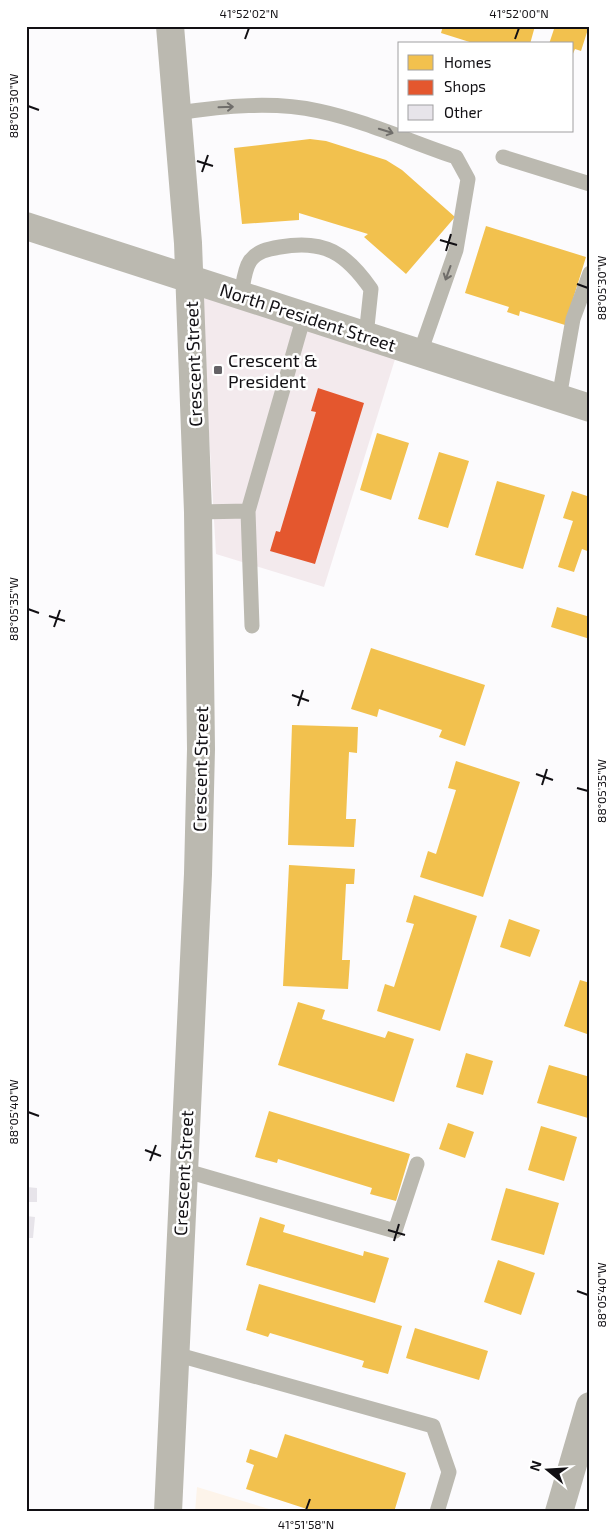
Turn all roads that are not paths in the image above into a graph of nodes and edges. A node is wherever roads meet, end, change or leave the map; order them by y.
1 (170, 26) edge
2 (178, 112) junction
3 (504, 157) dead end
4 (590, 184) edge
5 (26, 226) edge
6 (590, 273) edge
7 (190, 279) junction
8 (241, 295) junction
9 (304, 316) junction
10 (366, 336) junction
11 (420, 353) junction
12 (559, 398) junction
13 (590, 408) edge
14 (248, 511) junction
15 (198, 512) junction
16 (252, 626) dead end
17 (417, 1164) dead end
18 (183, 1170) junction
19 (175, 1354) junction
20 (590, 1406) edge
21 (581, 1467) edge
22 (168, 1512) edge
23 (437, 1512) edge
24 (559, 1512) edge

1 - 2 street, Crescent Street
2 - 7 street, Crescent Street
2 -> 11 lane
3 - 4 lane
5 - 7 street, North President Street
6 - 12 lane
7 - 8 street, North President Street
7 - 15 street, Crescent Street
8 - 9 street, North President Street
8 - 10 lane
9 - 10 street, North President Street
9 - 14 lane
10 - 11 street, North President Street
11 - 12 street, North President Street
12 - 13 street, North President Street
14 - 15 lane
14 - 16 lane
15 - 18 street, Crescent Street
17 - 18 lane
18 - 19 street, Crescent Street
19 - 22 street, Crescent Street
19 - 23 lane
20 - 21 street
21 - 24 street

